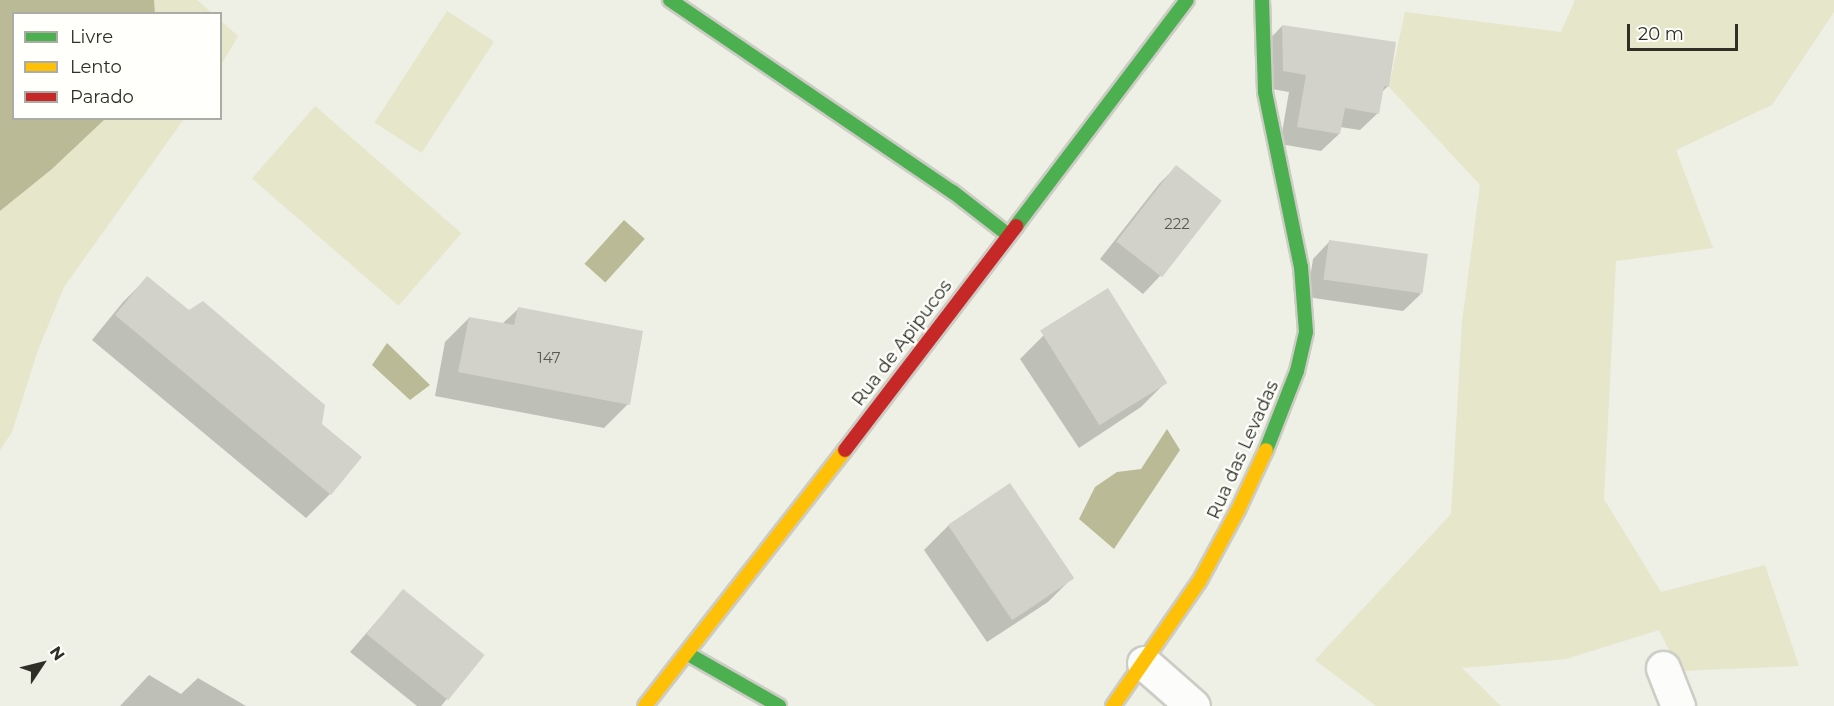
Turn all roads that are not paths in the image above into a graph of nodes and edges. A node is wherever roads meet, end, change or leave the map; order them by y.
1 (670, 0) edge
2 (1187, 0) edge
3 (1262, 0) edge
4 (1007, 234) junction
5 (688, 654) junction
6 (1144, 663) junction
7 (1663, 668) dead end
8 (645, 706) edge
9 (779, 706) edge
10 (1113, 706) edge
11 (1192, 706) edge
12 (1678, 706) edge

1 - 4 street
2 - 4 street, Rua de Apipucos
3 - 6 street, Rua das Levadas
4 - 5 street, Rua de Apipucos
5 - 8 street, Rua de Apipucos
5 - 9 street
6 - 10 street, Rua das Levadas
6 - 11 street
7 - 12 street

